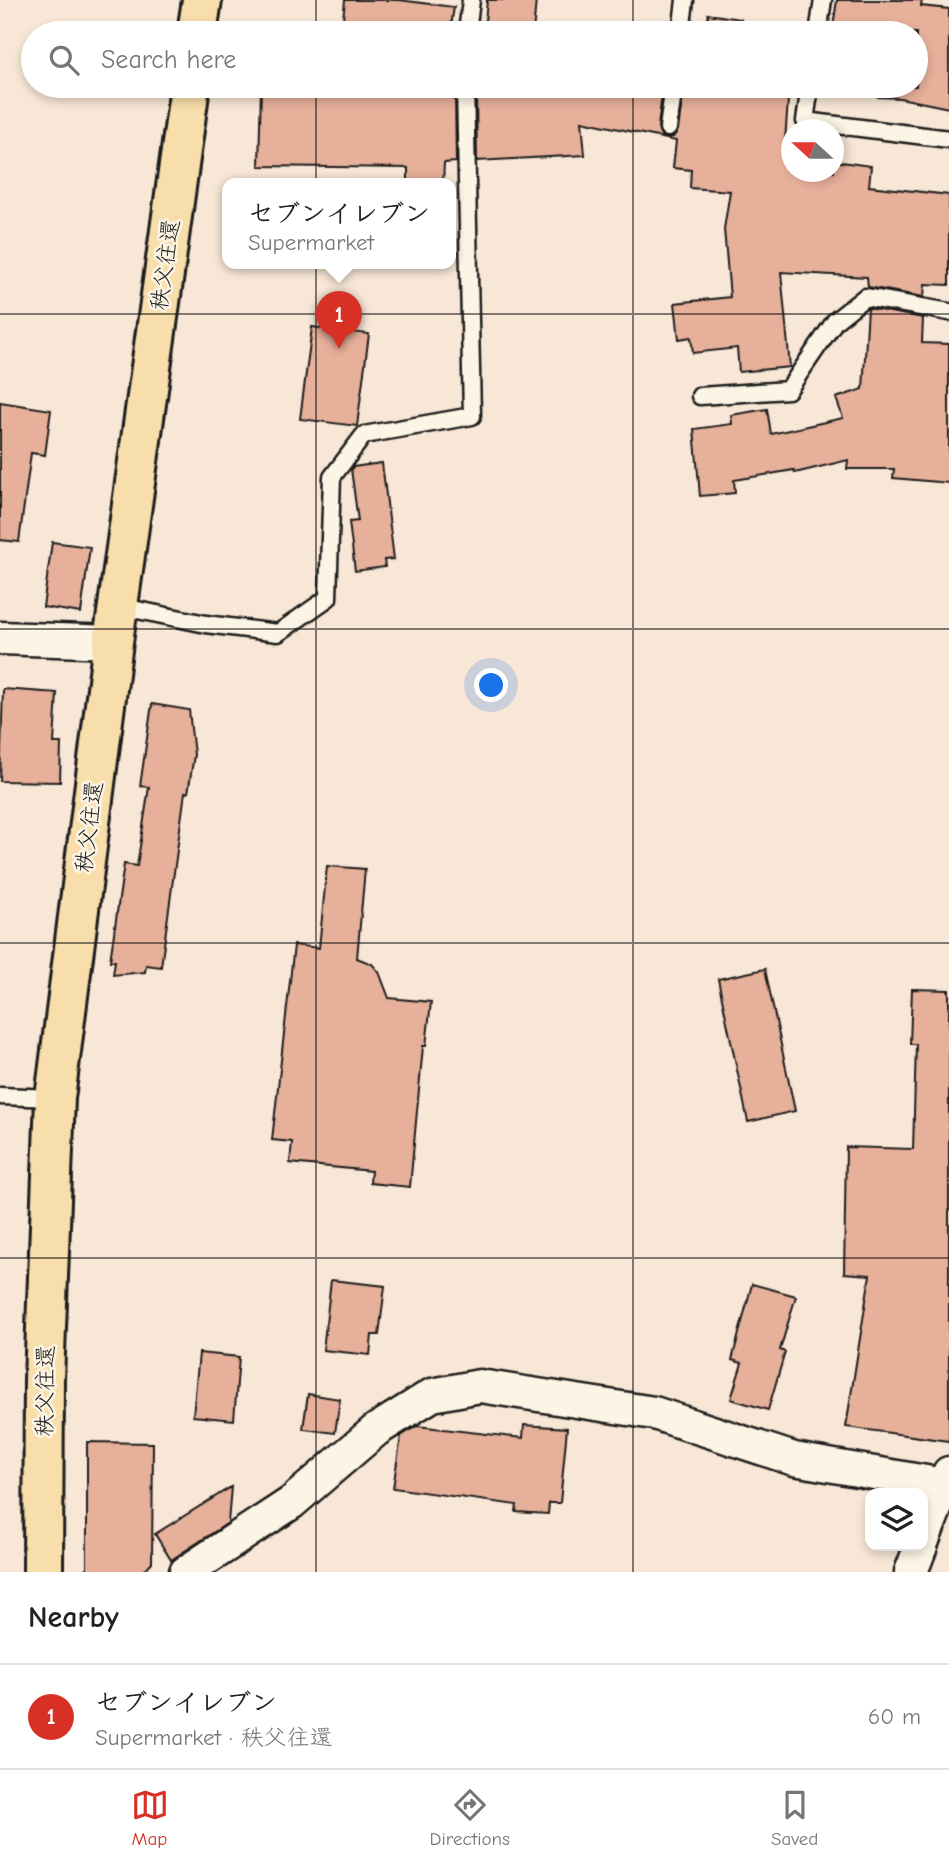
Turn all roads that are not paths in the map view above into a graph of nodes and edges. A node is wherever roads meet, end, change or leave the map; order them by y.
1 (202, 0) edge
2 (471, 0) edge
3 (685, 0) edge
4 (823, 0) edge
5 (199, 21) edge
6 (468, 21) edge
7 (682, 21) edge
8 (820, 21) edge
9 (188, 98) edge
10 (465, 98) edge
11 (672, 98) edge
12 (808, 98) edge
13 (668, 128) dead end
14 (949, 139) edge
15 (949, 312) edge
16 (699, 396) dead end
17 (115, 624) junction
18 (0, 638) edge
19 (0, 1096) edge
20 (55, 1098) junction
21 (947, 1481) edge
22 (928, 1528) edge
23 (919, 1551) edge
24 (43, 1572) edge
25 (187, 1572) edge
26 (911, 1572) edge

1 - 5 highway
2 - 6 lane
3 - 7 lane
4 - 8 lane
9 - 17 highway, 秩父往還
10 - 17 lane
11 - 13 lane
12 - 14 lane
15 - 16 lane
17 - 18 street
17 - 20 highway, 秩父往還
19 - 20 lane
20 - 24 highway, 秩父往還
21 - 22 street
21 - 25 street
23 - 26 street

